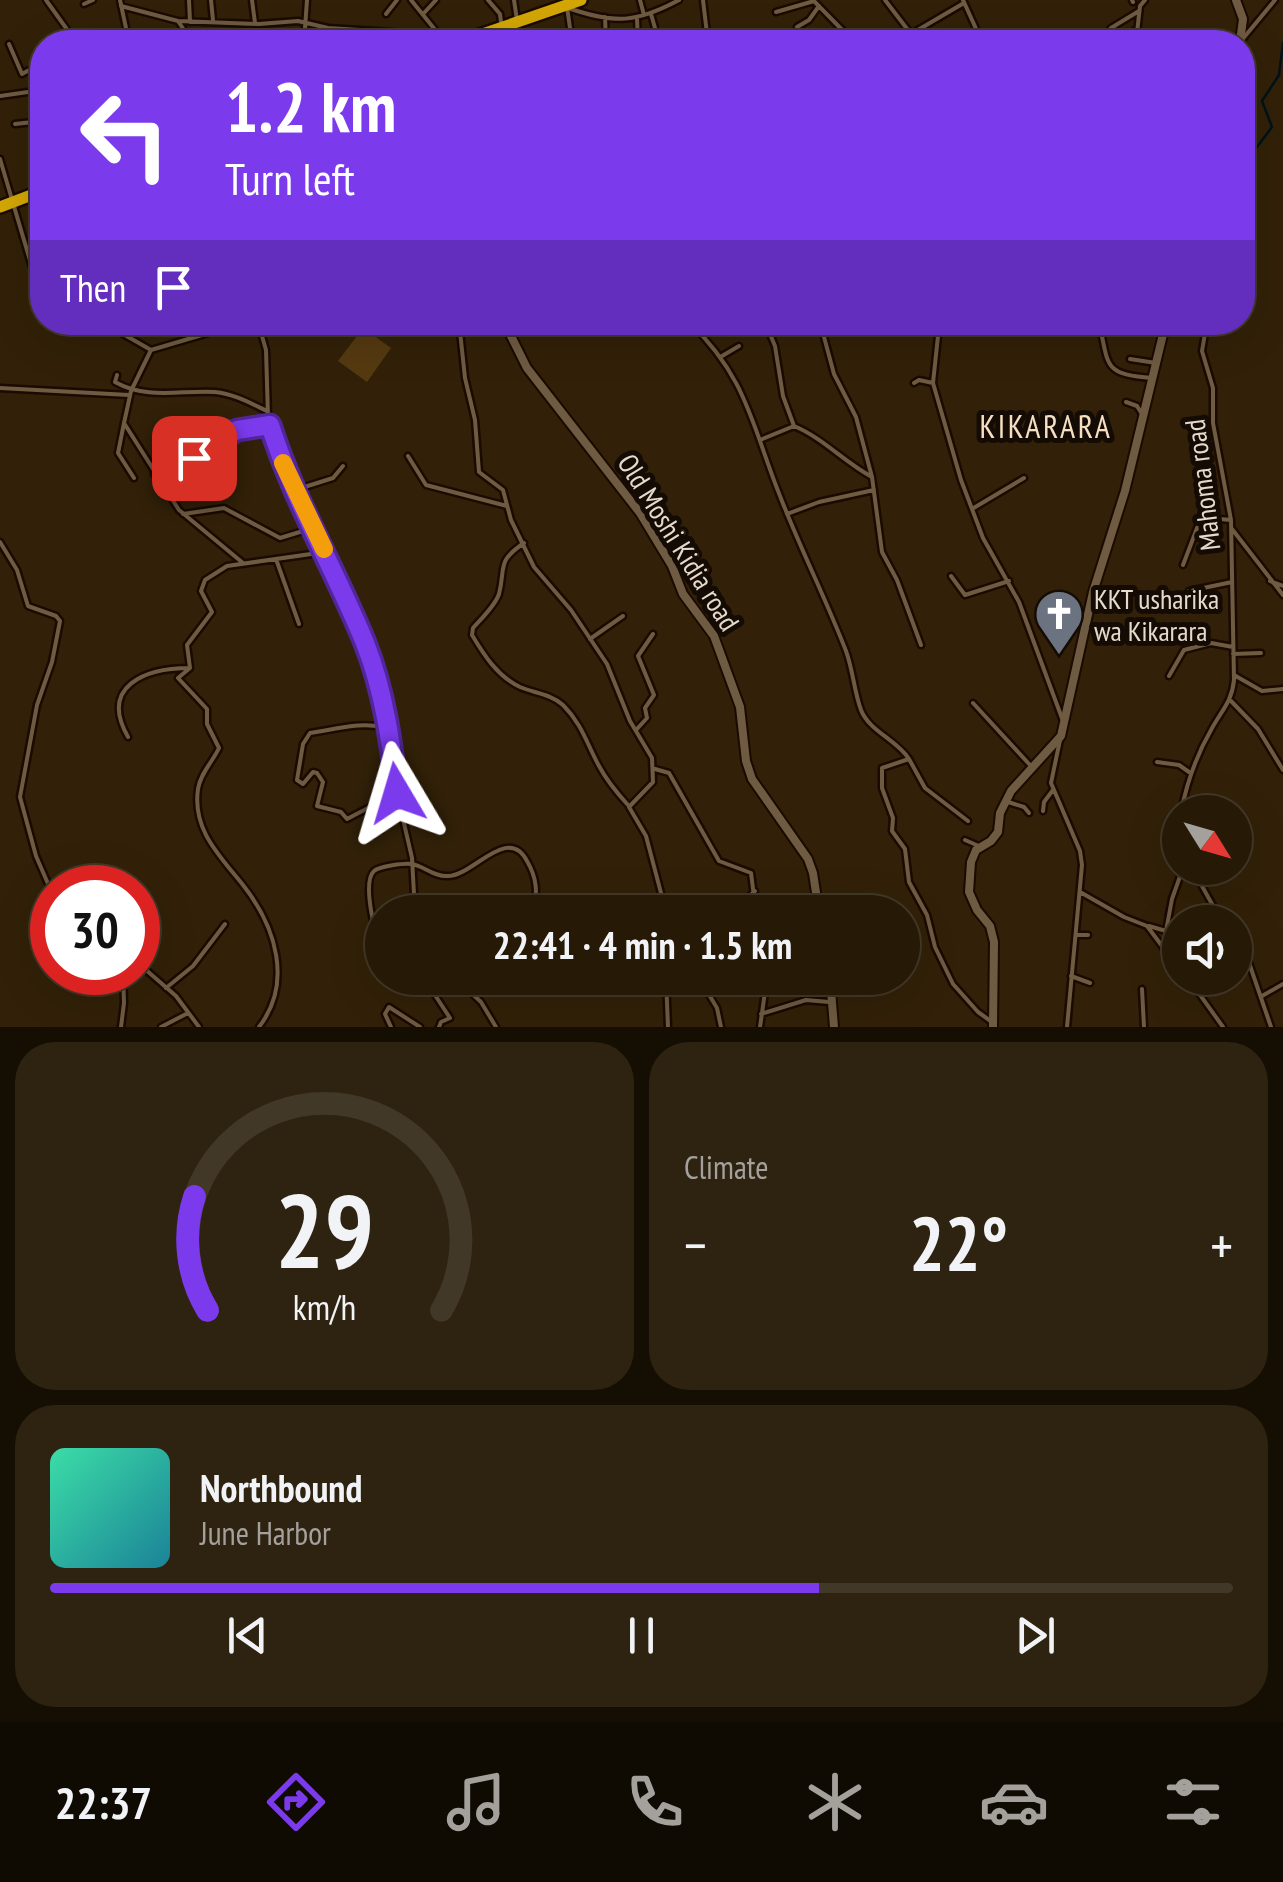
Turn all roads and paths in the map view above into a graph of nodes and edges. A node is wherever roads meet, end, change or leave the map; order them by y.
1 (46, 0) edge
2 (92, 0) edge
3 (189, 0) edge
4 (210, 0) edge
5 (252, 0) edge
6 (307, 0) edge
7 (397, 0) edge
8 (411, 0) edge
9 (436, 0) edge
10 (488, 0) edge
11 (514, 0) edge
12 (581, 0) edge
13 (640, 0) edge
14 (679, 0) edge
15 (702, 0) edge
16 (885, 0) edge
17 (1145, 0) edge
18 (1236, 0) edge
19 (1275, 0) edge
20 (816, 2) edge
21 (963, 2) edge
22 (120, 3) edge
23 (84, 4) dead end
24 (546, 4) dead end
25 (564, 6) junction
26 (1139, 11) junction
27 (776, 12) dead end
28 (424, 13) junction
29 (386, 14) dead end
30 (604, 16) junction
31 (648, 16) junction
32 (637, 20) junction
33 (178, 21) junction
34 (212, 21) junction
35 (190, 22) junction
36 (255, 23) junction
37 (305, 23) junction
38 (510, 24) junction
39 (797, 27) dead end
40 (1137, 29) edge
41 (67, 30) edge
42 (126, 30) edge
43 (184, 30) edge
44 (305, 30) edge
45 (365, 30) edge
46 (435, 30) edge
47 (493, 30) edge
48 (507, 30) edge
49 (569, 30) edge
50 (605, 30) edge
51 (637, 30) edge
52 (654, 30) edge
53 (706, 30) edge
54 (843, 30) edge
55 (908, 30) edge
56 (918, 30) edge
57 (977, 30) edge
58 (1109, 30) edge
59 (1242, 30) edge
60 (1250, 30) edge
61 (8, 44) dead end
62 (30, 70) edge
63 (30, 92) edge
64 (0, 96) edge
65 (30, 122) edge
66 (15, 124) dead end
67 (0, 159) edge
68 (30, 195) edge
69 (6, 205) edge
70 (30, 262) edge
71 (122, 335) edge
72 (203, 335) edge
73 (262, 335) edge
74 (460, 335) edge
75 (510, 335) edge
76 (702, 335) edge
77 (770, 335) edge
78 (824, 335) edge
79 (937, 335) edge
80 (1102, 335) edge
81 (1163, 335) edge
82 (1205, 335) edge
83 (738, 346) dead end
84 (152, 350) junction
85 (722, 356) junction
86 (1130, 359) dead end
87 (1156, 363) junction
88 (117, 376) dead end
89 (1152, 378) junction
90 (914, 383) dead end
91 (933, 384) junction
92 (0, 387) edge
93 (130, 393) junction
94 (1126, 402) dead end
95 (267, 411) junction
96 (1142, 414) junction
97 (124, 423) junction
98 (270, 425) junction
99 (794, 426) junction
100 (760, 440) junction
101 (408, 456) dead end
102 (343, 466) dead end
103 (154, 474) junction
104 (872, 477) junction
105 (134, 478) dead end
106 (1024, 478) dead end
107 (295, 490) junction
108 (874, 490) junction
109 (506, 506) junction
110 (972, 509) junction
111 (184, 514) junction
112 (787, 514) junction
113 (1231, 520) junction
114 (313, 528) junction
115 (1232, 529) junction
116 (0, 542) edge
117 (524, 543) junction
118 (325, 552) junction
119 (276, 559) junction
120 (243, 563) junction
121 (1184, 565) dead end
122 (952, 576) dead end
123 (1009, 581) junction
124 (1270, 581) junction
125 (1232, 582) junction
126 (1283, 586) edge
127 (1189, 591) dead end
128 (1283, 595) edge
129 (623, 616) dead end
130 (300, 624) dead end
131 (653, 634) dead end
132 (590, 638) junction
133 (920, 644) dead end
134 (1233, 646) junction
135 (1261, 653) dead end
136 (1233, 654) junction
137 (190, 668) junction
138 (1234, 675) junction
139 (1169, 676) dead end
140 (1283, 689) edge
141 (1231, 701) junction
142 (973, 702) dead end
143 (1064, 723) junction
144 (388, 728) junction
145 (636, 730) junction
146 (128, 737) dead end
147 (1060, 739) junction
148 (909, 759) junction
149 (1157, 762) dead end
150 (1031, 767) junction
151 (655, 769) junction
152 (1283, 770) edge
153 (1190, 773) junction
154 (1053, 790) junction
155 (397, 793) junction
156 (1185, 795) edge
157 (1005, 801) junction
158 (630, 806) junction
159 (1043, 811) dead end
160 (1029, 813) dead end
161 (968, 821) dead end
162 (965, 840) dead end
163 (981, 846) junction
164 (412, 864) junction
165 (40, 865) edge
166 (1178, 885) edge
167 (755, 891) junction
168 (1080, 892) junction
169 (372, 895) edge
170 (414, 895) edge
171 (535, 895) edge
172 (662, 895) edge
173 (751, 895) edge
174 (755, 895) edge
175 (817, 895) edge
176 (225, 924) dead end
177 (1147, 926) junction
178 (1076, 934) junction
179 (1088, 935) dead end
180 (1162, 946) edge
181 (1252, 970) edge
182 (1071, 976) junction
183 (160, 983) edge
184 (1090, 983) dead end
185 (1283, 984) edge
186 (166, 988) junction
187 (1142, 989) dead end
188 (124, 995) edge
189 (435, 995) edge
190 (473, 995) edge
191 (667, 995) edge
192 (710, 995) edge
193 (765, 995) edge
194 (833, 995) edge
195 (1200, 995) edge
196 (1262, 996) junction
197 (834, 1003) junction
198 (188, 1013) junction
199 (761, 1014) junction
200 (993, 1025) edge
201 (120, 1027) edge
202 (161, 1027) edge
203 (199, 1027) edge
204 (258, 1027) edge
205 (391, 1027) edge
206 (420, 1027) edge
207 (439, 1027) edge
208 (496, 1027) edge
209 (668, 1027) edge
210 (721, 1027) edge
211 (760, 1027) edge
212 (834, 1027) edge
213 (1066, 1027) edge
214 (1144, 1027) edge
215 (1223, 1027) edge
216 (1271, 1027) edge

1 - 41 street
2 - 23 street
3 - 35 street
4 - 34 street
5 - 36 street
6 - 37 street
7 - 29 street
8 - 28 street
9 - 28 street
10 - 38 street
11 - 38 street
12 - 25 highway
13 - 31 street
14 - 31 street
15 - 53 street
16 - 55 street
17 - 26 street
18 - 59 street
19 - 60 street
20 - 27 street
20 - 39 street
20 - 54 street
21 - 56 street
21 - 57 street
22 - 33 street
22 - 42 street
24 - 25 street
25 - 30 street
25 - 38 highway
25 - 49 street
26 - 40 street
26 - 58 street
28 - 46 street
30 - 32 street
30 - 50 street
31 - 32 street
31 - 52 street
32 - 51 street
33 - 35 street
33 - 43 street
34 - 35 street
34 - 36 street
36 - 37 street
37 - 44 street
37 - 45 street
38 - 47 highway
38 - 48 street
61 - 62 street
63 - 64 street
65 - 66 street
67 - 69 street
68 - 69 highway
69 - 70 street
71 - 84 street
72 - 84 street
73 - 95 street
74 - 109 street
75 - 175 street, Old Moshi Kidia road
76 - 85 street
77 - 99 street
78 - 104 street
79 - 91 street
80 - 89 street
81 - 87 street
82 - 113 street, Mahoma road
83 - 85 street
84 - 93 street
85 - 100 street
86 - 87 street
87 - 89 street
88 - 93 street
89 - 96 street
90 - 91 street
91 - 110 street
92 - 93 street
93 - 95 street
93 - 97 street
94 - 96 street
95 - 98 street
96 - 143 street
97 - 103 street
97 - 105 street
98 - 103 street
98 - 107 street
99 - 100 street
99 - 104 street
100 - 112 street
101 - 109 street
102 - 107 street
103 - 111 street
104 - 108 street
106 - 110 street
107 - 114 street
108 - 112 street
108 - 133 street
109 - 117 street
110 - 123 street
111 - 114 street
111 - 120 street
112 - 148 street
113 - 115 street, Mahoma road
113 - 121 street
114 - 118 street
115 - 124 street
115 - 125 street, Mahoma road
116 - 165 street
117 - 132 street
117 - 158 street
118 - 119 street
118 - 144 street
119 - 120 street
119 - 130 street
120 - 137 street
122 - 123 street
123 - 143 street
124 - 126 street
124 - 128 street
125 - 127 street
125 - 134 street, Mahoma road
129 - 132 street
131 - 145 street
132 - 145 street
134 - 136 street, Mahoma road
134 - 139 street
135 - 136 street
136 - 138 street, Mahoma road
137 - 146 street
137 - 204 street
138 - 140 street
138 - 141 street, Mahoma road
141 - 152 street
141 - 153 street, Mahoma road
142 - 150 street
143 - 147 street
144 - 155 street
144 - 155 street
145 - 151 street
147 - 150 street
147 - 154 street
148 - 161 street
148 - 200 street
149 - 153 street
150 - 157 street
151 - 158 street
151 - 167 street
153 - 156 street, Mahoma road
154 - 159 street
154 - 168 street
155 - 164 street
157 - 160 street
157 - 163 street
158 - 172 street
162 - 163 street
163 - 200 street
164 - 169 street
164 - 170 street
164 - 171 street
166 - 177 street
167 - 173 street
167 - 174 street
168 - 177 street
168 - 178 street
176 - 186 street
177 - 180 street
178 - 179 street
178 - 182 street
181 - 196 street
182 - 184 street
182 - 213 street
183 - 186 street
185 - 196 street
186 - 198 street
187 - 214 street
188 - 201 street
189 - 207 street
190 - 208 street
191 - 209 street
192 - 210 street
193 - 199 street
194 - 197 street
195 - 215 street
196 - 216 street
197 - 199 street
197 - 212 street
198 - 202 street
198 - 203 street
199 - 211 street
205 - 206 street

